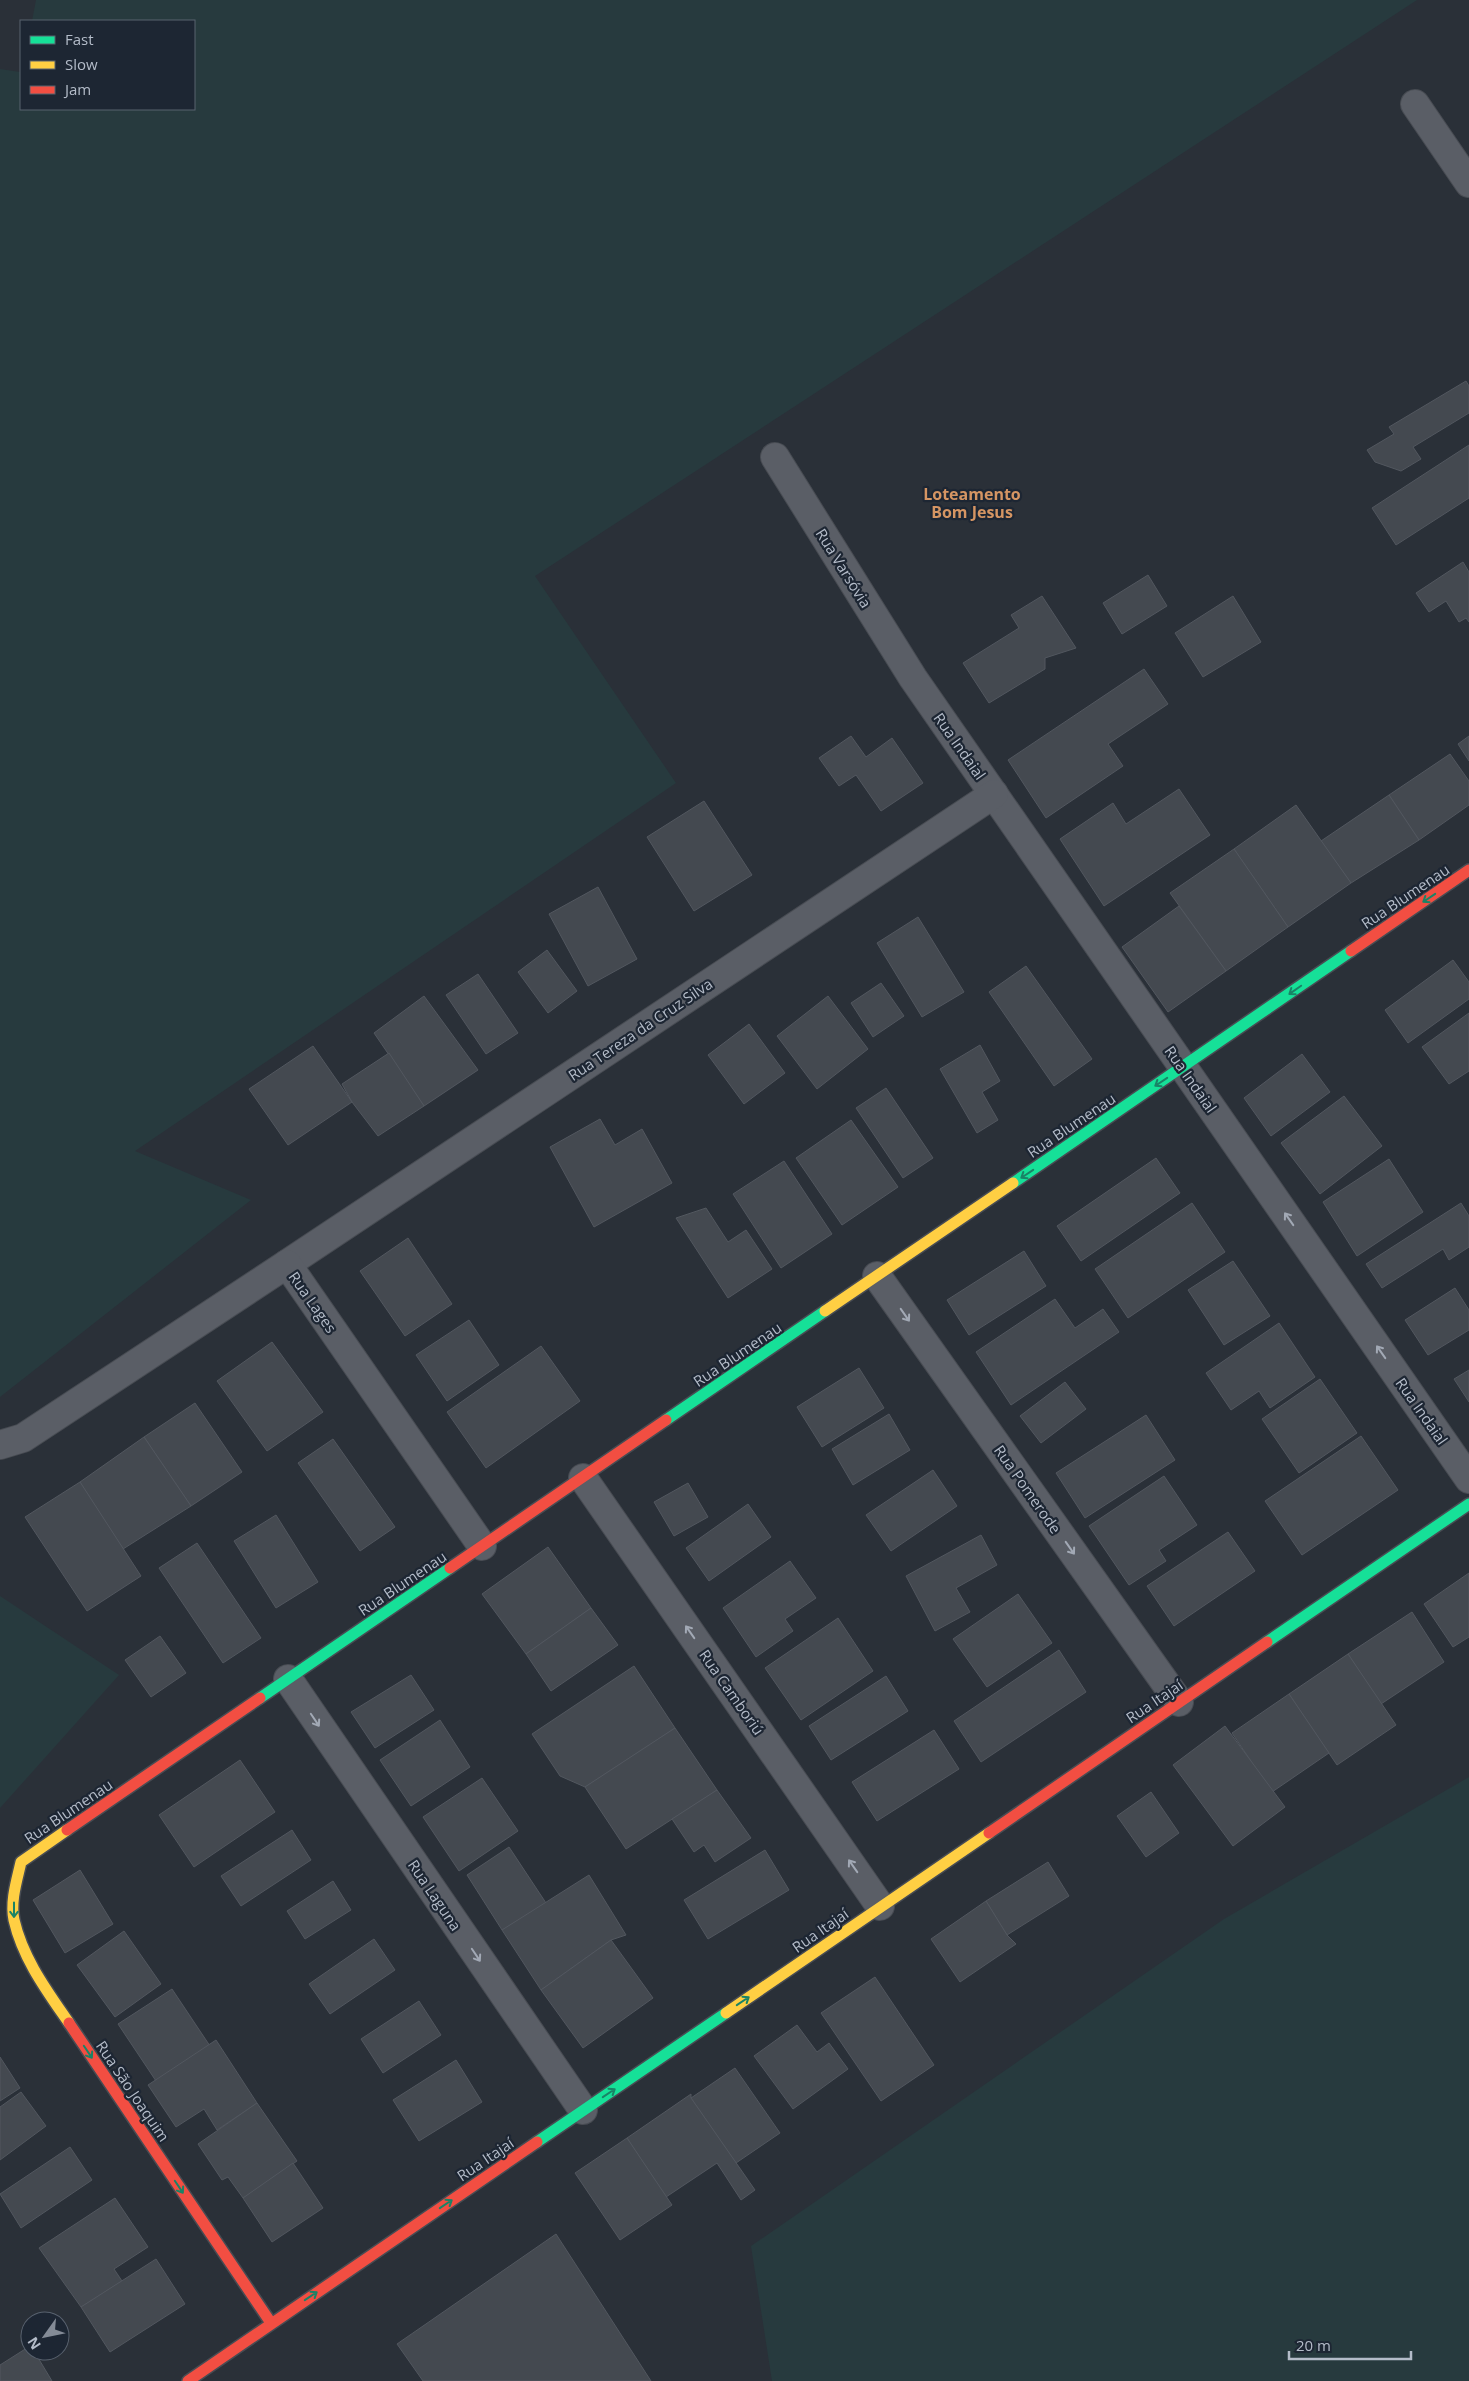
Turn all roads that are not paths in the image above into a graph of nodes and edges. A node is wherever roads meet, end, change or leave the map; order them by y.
1 (1415, 104) dead end
2 (1469, 183) edge
3 (775, 457) dead end
4 (913, 678) joint
5 (994, 794) junction
6 (1469, 870) edge
7 (1183, 1067) junction
8 (287, 1264) junction
9 (877, 1276) junction
10 (0, 1445) edge
11 (583, 1478) junction
12 (1469, 1479) edge
13 (1469, 1504) edge
14 (482, 1546) junction
15 (288, 1679) junction
16 (1179, 1702) junction
17 (21, 1862) joint
18 (880, 1906) junction
19 (583, 2110) junction
20 (271, 2323) junction
21 (188, 2381) edge

1 - 2 street
3 - 4 street, Rua Varsóvia
4 - 5 street, Rua Indaial
5 - 7 street, Rua Indaial
5 - 8 street, Rua Tereza da Cruz Silva
6 -> 7 street, Rua Blumenau
7 -> 9 street, Rua Blumenau
12 -> 7 street, Rua Indaial
8 - 10 street, Rua Lages
8 - 14 street, Rua Lages
9 - 11 street, Rua Blumenau
9 -> 16 street, Rua Pomerode
11 - 14 street, Rua Blumenau
18 -> 11 street, Rua Camboriú
13 - 16 street, Rua Itajaí
14 - 15 street, Rua Blumenau
15 - 17 street, Rua Blumenau
15 -> 19 street, Rua Laguna
16 - 18 street, Rua Itajaí
17 -> 20 street, Rua São Joaquim
19 -> 18 street, Rua Itajaí
20 -> 19 street, Rua Itajaí
20 - 21 street, Rua Itajaí

